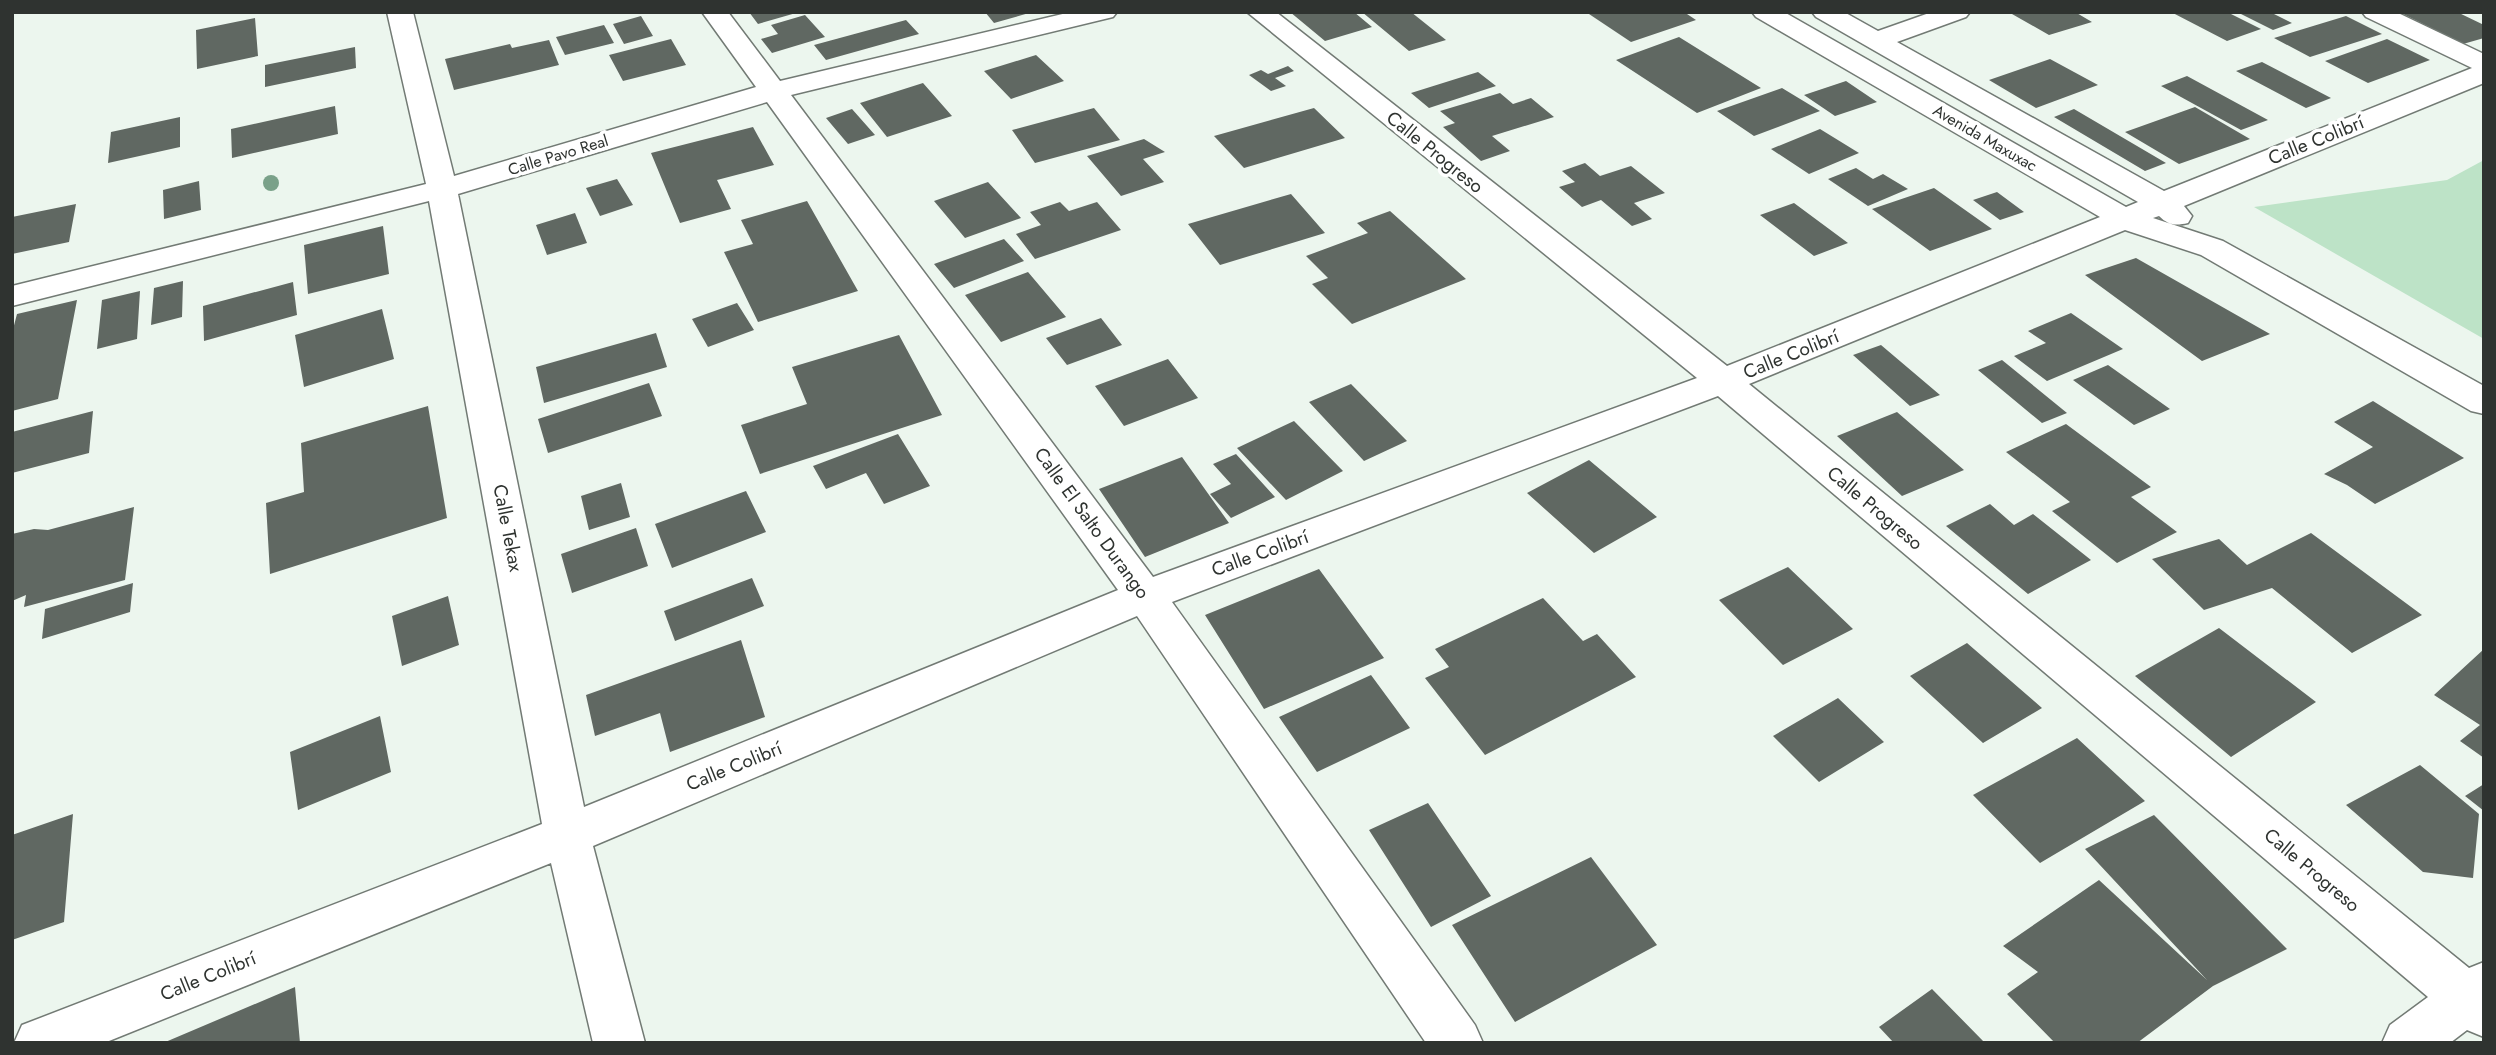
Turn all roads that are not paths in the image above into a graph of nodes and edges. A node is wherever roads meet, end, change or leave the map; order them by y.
1 (400, 12) edge
2 (715, 12) edge
3 (1104, 12) edge
4 (1260, 12) edge
5 (1765, 12) edge
6 (1825, 12) edge
7 (1957, 12) edge
8 (2375, 12) edge
9 (1875, 41) junction
10 (2484, 64) edge
11 (2484, 73) edge
12 (774, 91) junction
13 (442, 189) junction
14 (2161, 202) junction
15 (2127, 220) junction
16 (2212, 248) junction
17 (12, 296) edge
18 (1723, 381) junction
19 (2484, 402) edge
20 (1145, 596) junction
21 (567, 835) junction
22 (2478, 999) edge
23 (40, 1043) edge
24 (619, 1043) edge
25 (1457, 1043) edge
26 (2408, 1043) edge

1 - 13 street, Calle Tekax
2 - 12 street, Calle El Salto Durango
3 - 12 street, Calle Pavo Real
4 - 18 street, Calle Progreso
5 - 15 street, Avenida Maxuxac
6 - 9 street, Avenida Maxuxac
7 - 9 street
8 - 10 street
9 - 14 street, Avenida Maxuxac
11 - 14 street, Calle Colibrí
12 - 13 street, Calle Pavo Real
12 - 20 street, Calle El Salto Durango
13 - 17 street, Calle Pavo Real
13 - 21 street, Calle Tekax
14 - 15 street, Calle Colibrí
14 - 16 street, Avenida Maxuxac
15 - 16 street, Avenida Maxuxac
15 - 18 street, Calle Colibrí
16 - 19 street, Avenida Maxuxac
18 - 20 street, Calle Colibrí
18 - 22 street, Calle Progreso
20 - 21 street, Calle Colibrí
20 - 25 street, Calle El Salto Durango
21 - 23 street, Calle Colibrí
21 - 24 street, Calle Tekax
22 - 26 street

